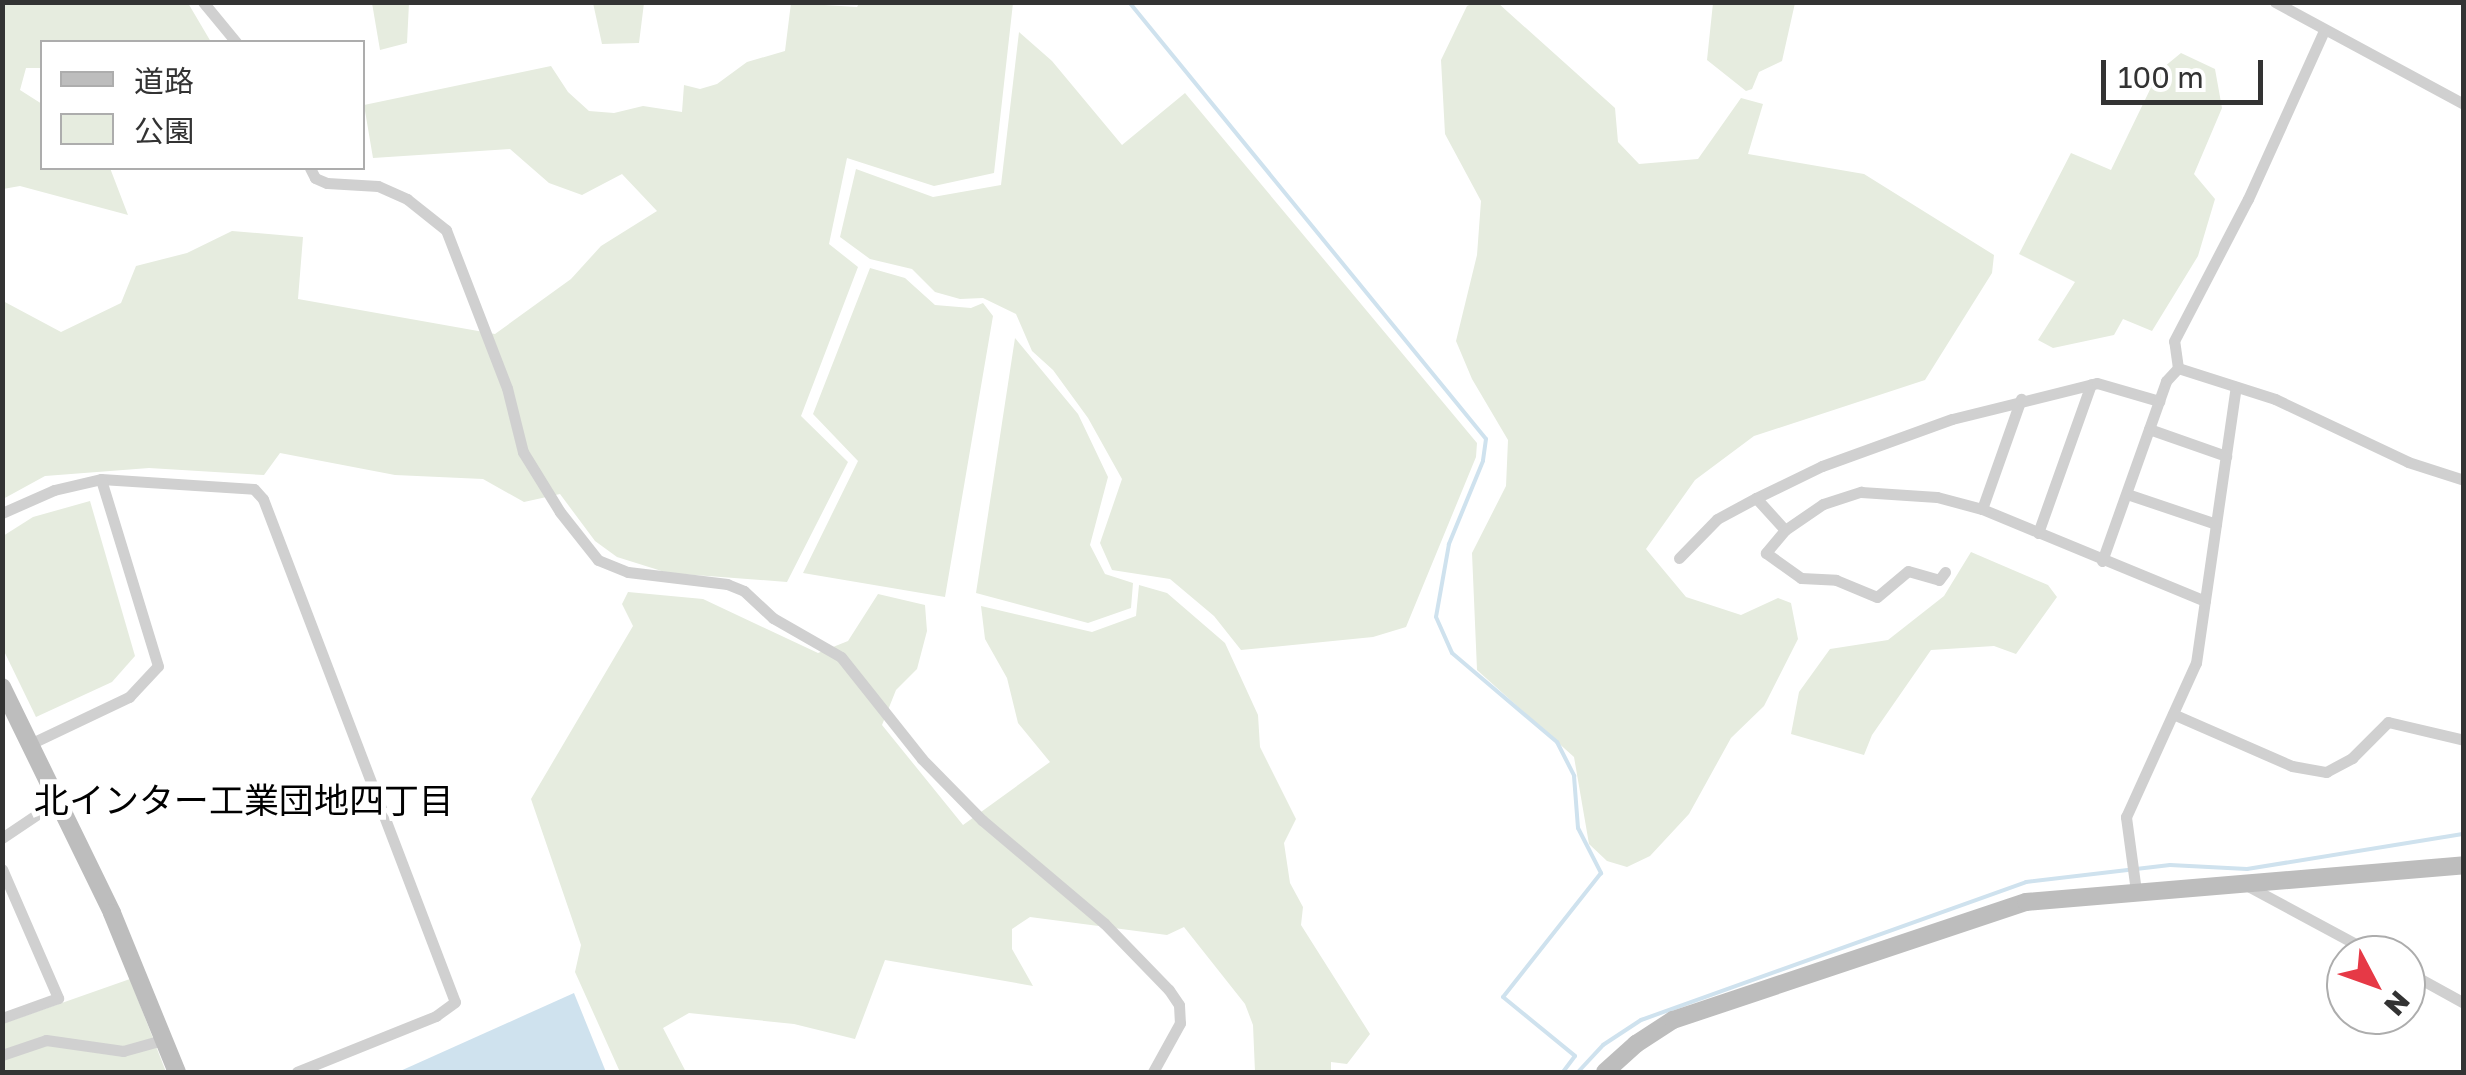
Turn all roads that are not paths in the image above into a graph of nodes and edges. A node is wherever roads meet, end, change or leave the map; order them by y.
1 (203, 2) edge
2 (2275, 2) edge
3 (2324, 30) junction
4 (234, 40) edge
5 (2464, 104) edge
6 (311, 170) edge
7 (2178, 368) junction
8 (2091, 384) junction
9 (2236, 387) junction
10 (2020, 400) junction
11 (2159, 401) junction
12 (2150, 429) junction
13 (2226, 456) junction
14 (101, 479) junction
15 (2464, 480) edge
16 (2127, 494) junction
17 (1756, 498) junction
18 (1982, 509) junction
19 (2, 513) edge
20 (2216, 524) junction
21 (1785, 530) junction
22 (2038, 534) junction
23 (1680, 558) dead end
24 (2102, 561) junction
25 (1945, 572) dead end
26 (2205, 602) junction
27 (2, 687) edge
28 (2173, 714) junction
29 (2464, 740) edge
30 (30, 744) junction
31 (57, 801) junction
32 (2, 838) edge
33 (2464, 865) edge
34 (2, 869) edge
35 (2243, 883) junction
36 (2136, 891) junction
37 (2339, 935) edge
38 (2426, 982) edge
39 (2464, 1002) edge
40 (2, 1018) edge
41 (166, 1039) junction
42 (2, 1055) edge
43 (177, 1072) edge
44 (297, 1072) edge
45 (1154, 1072) edge
46 (1605, 1072) edge

1 - 4 street
2 - 3 street
3 - 5 street
3 - 7 street
6 - 45 street
7 - 9 street
7 - 11 street
8 - 10 street
8 - 11 street
8 - 22 street
9 - 13 street
9 - 15 street
10 - 17 street
10 - 18 street
11 - 12 street
12 - 13 street
12 - 16 street
13 - 20 street
14 - 19 street
14 - 30 street
14 - 44 street
16 - 20 street
16 - 24 street
17 - 21 street
17 - 23 street
18 - 21 street
18 - 22 street
20 - 26 street
21 - 25 street
22 - 24 street
24 - 26 street
26 - 28 street
27 - 30 street
28 - 29 street
28 - 36 street
30 - 31 street
31 - 32 street
31 - 41 street
33 - 35 street
34 - 40 street
35 - 36 street
35 - 37 street
36 - 46 street
38 - 39 street
41 - 42 street
41 - 43 street

